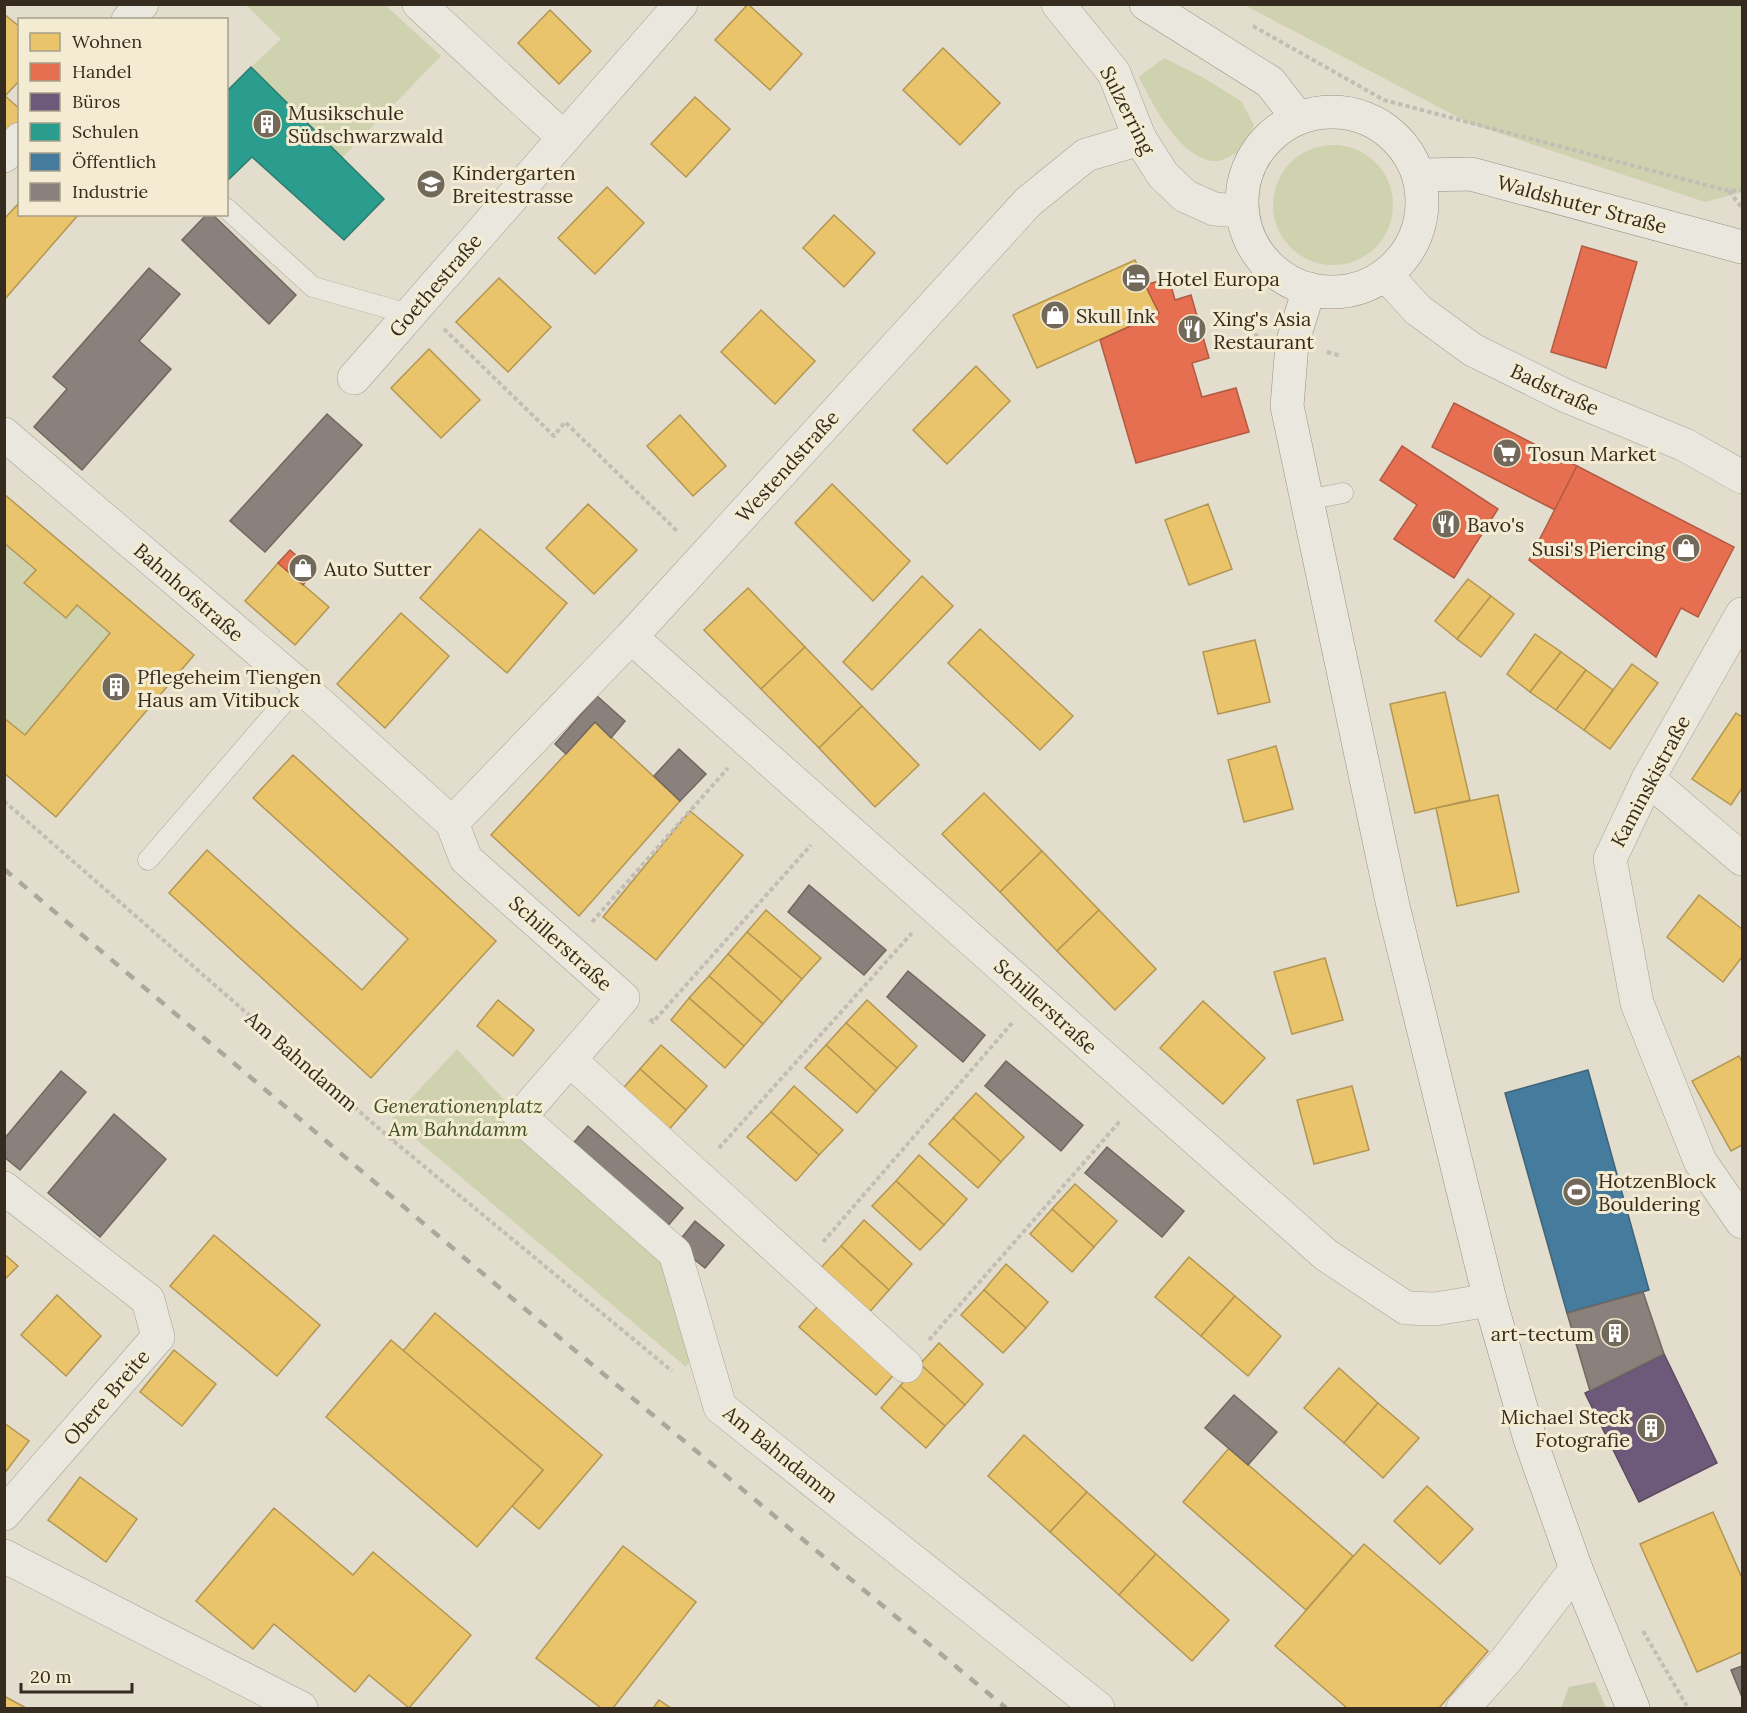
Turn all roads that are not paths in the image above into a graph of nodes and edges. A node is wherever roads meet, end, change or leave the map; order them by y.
1 (419, 4) edge
2 (681, 4) edge
3 (1058, 4) edge
4 (1159, 14) edge
5 (1298, 118) junction
6 (563, 137) junction
7 (1140, 139) junction
8 (18, 141) edge
9 (4, 156) edge
10 (1420, 175) junction
11 (228, 210) edge
12 (1241, 211) junction
13 (1743, 247) edge
14 (1386, 275) junction
15 (1309, 289) junction
16 (414, 309) junction
17 (354, 378) dead end
18 (4, 434) edge
19 (1743, 477) edge
20 (1343, 493) dead end
21 (1307, 500) junction
22 (1743, 614) edge
23 (631, 637) junction
24 (299, 686) junction
25 (1648, 779) junction
26 (452, 823) junction
27 (1743, 859) edge
28 (148, 860) dead end
29 (570, 1060) junction
30 (520, 1117) joint
31 (4, 1188) edge
32 (1743, 1222) edge
33 (1490, 1300) junction
34 (906, 1366) road end
35 (4, 1514) edge
36 (4, 1556) edge
37 (1576, 1569) junction
38 (301, 1708) edge
39 (1098, 1708) edge
40 (1463, 1708) edge
41 (1633, 1708) edge

1 - 6 street
2 - 6 street, Goethestraße
3 - 7 street, Sulzerring
4 - 5 street
5 - 10 street
5 - 12 street
6 - 16 street, Goethestraße
7 - 12 street, Sulzerring
7 - 23 street, Westendstraße
8 - 9 street
10 - 13 street, Waldshuter Straße
10 - 14 street
11 - 16 lane
12 - 15 street
14 - 15 street
14 - 19 street, Badstraße
15 - 21 street
16 - 17 street, Goethestraße
18 - 24 street, Bahnhofstraße
20 - 21 lane
21 - 33 street
22 - 25 street, Kaminskistraße
23 - 26 street, Westendstraße
23 - 33 street, Schillerstraße
24 - 26 street, Bahnhofstraße
24 - 28 lane
25 - 27 street
25 - 32 street, Kaminskistraße
26 - 29 street, Schillerstraße
29 - 30 street, Schillerstraße
29 - 34 street
30 - 39 street, Am Bahndamm
31 - 35 street, Obere Breite
33 - 37 street
36 - 38 street
37 - 40 street
37 - 41 street

